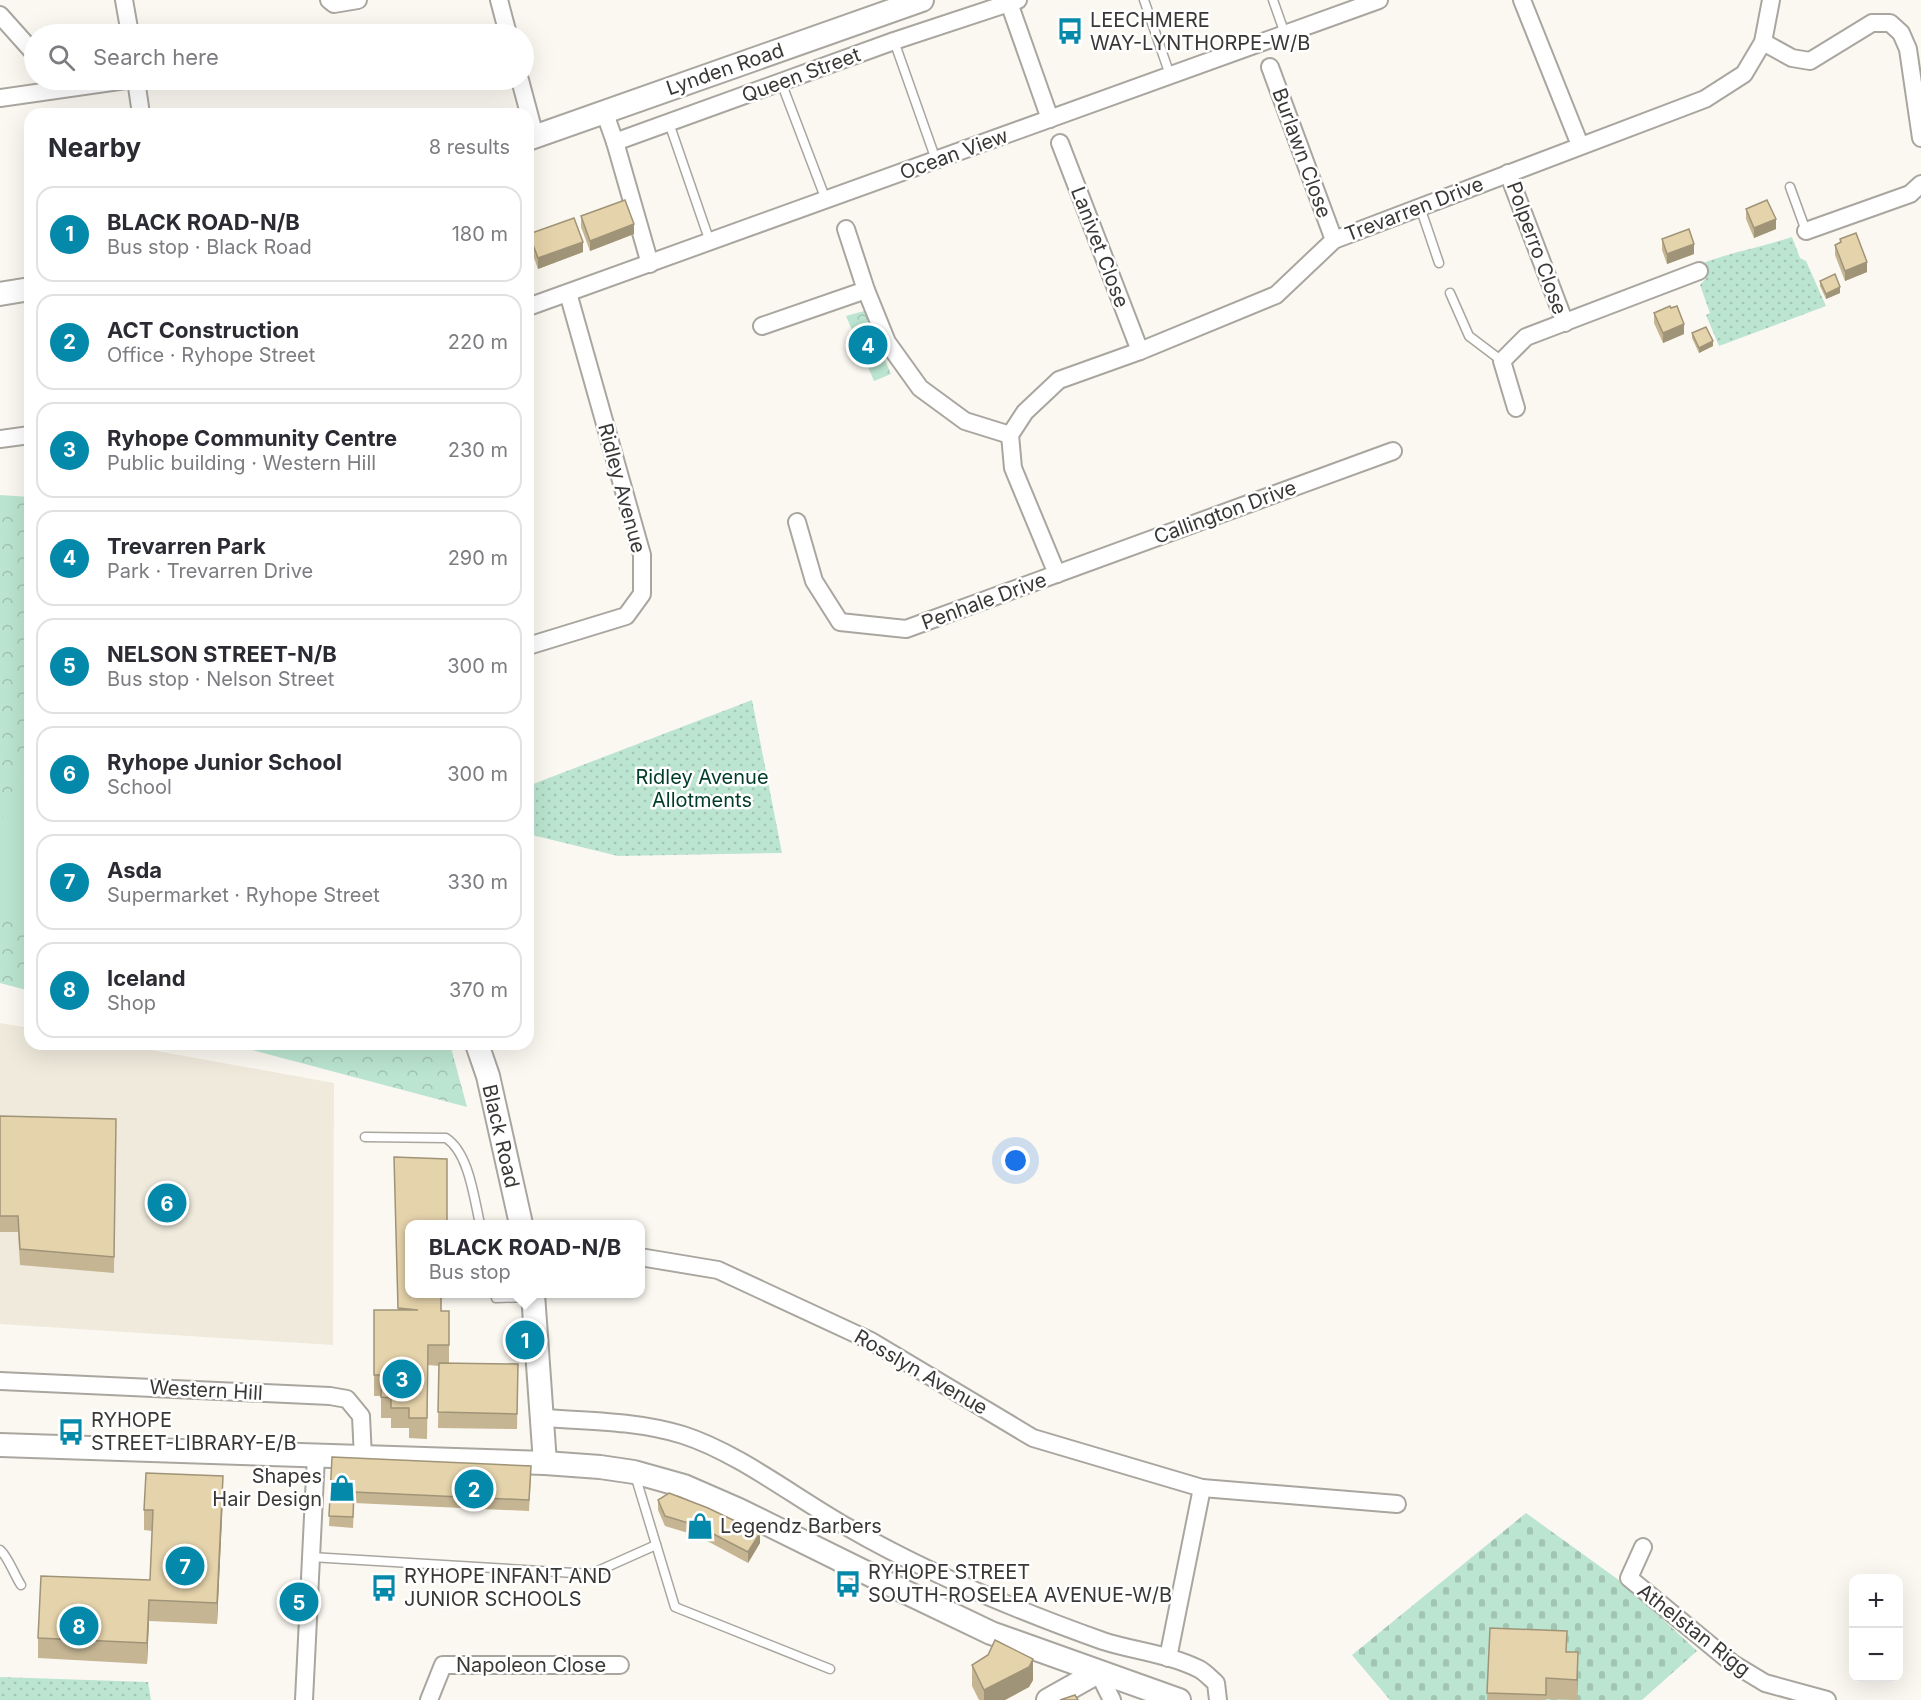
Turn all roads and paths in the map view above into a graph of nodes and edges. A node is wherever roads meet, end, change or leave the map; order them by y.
1 (124, 0) edge
2 (329, 0) edge
3 (358, 0) edge
4 (499, 0) edge
5 (922, 0) edge
6 (1144, 0) edge
7 (1273, 0) edge
8 (1379, 0) edge
9 (1522, 0) edge
10 (1771, 0) edge
11 (1012, 1) edge
12 (0, 15) edge
13 (128, 24) edge
14 (505, 24) edge
15 (1285, 34) junction
16 (894, 41) junction
17 (24, 42) edge
18 (1763, 42) junction
19 (1270, 67) dead end
20 (1170, 75) junction
21 (781, 82) junction
22 (35, 90) edge
23 (137, 90) edge
24 (522, 90) edge
25 (0, 98) edge
26 (140, 108) edge
27 (526, 108) edge
28 (604, 111) junction
29 (1050, 119) junction
30 (669, 123) junction
31 (534, 136) edge
32 (1921, 138) edge
33 (615, 142) junction
34 (1060, 143) dead end
35 (1580, 145) junction
36 (936, 160) junction
37 (1509, 173) junction
38 (1921, 183) edge
39 (1790, 187) dead end
40 (826, 200) junction
41 (1420, 207) junction
42 (846, 229) dead end
43 (1806, 231) joint
44 (1334, 240) junction
45 (710, 242) junction
46 (1439, 263) dead end
47 (650, 264) junction
48 (1699, 271) dead end
49 (866, 290) junction
50 (24, 291) edge
51 (568, 293) junction
52 (1450, 293) dead end
53 (0, 294) edge
54 (534, 305) edge
55 (1564, 323) junction
56 (762, 326) dead end
57 (1140, 351) junction
58 (1502, 361) junction
59 (1516, 408) dead end
60 (1010, 435) junction
61 (24, 436) edge
62 (0, 439) edge
63 (1393, 451) dead end
64 (797, 522) dead end
65 (1057, 574) junction
66 (534, 644) edge
67 (479, 1050) edge
68 (365, 1137) dead end
69 (479, 1220) edge
70 (520, 1220) edge
71 (645, 1258) edge
72 (533, 1298) edge
73 (0, 1381) edge
74 (543, 1418) junction
75 (0, 1444) edge
76 (316, 1456) junction
77 (363, 1458) junction
78 (546, 1463) junction
79 (634, 1472) junction
80 (1202, 1488) junction
81 (1397, 1504) dead end
82 (656, 1545) junction
83 (1643, 1547) dead end
84 (0, 1550) edge
85 (311, 1557) junction
86 (21, 1585) dead end
87 (1168, 1658) junction
88 (620, 1665) dead end
89 (831, 1669) dead end
90 (1098, 1672) junction
91 (304, 1700) edge
92 (429, 1700) edge
93 (1048, 1700) edge
94 (1112, 1700) edge
95 (1179, 1700) edge
96 (1218, 1700) edge
97 (1827, 1700) edge

1 - 13 street
2 - 3 street
4 - 14 street
5 - 28 main road, Lynden Road
6 - 20 lane
7 - 15 lane
8 - 15 street, Ocean View
9 - 35 street
10 - 18 street, Trevarren Drive
11 - 16 street, Queen Street
11 - 29 street
12 - 17 street
15 - 20 street, Ocean View
16 - 21 street, Queen Street
16 - 36 lane
18 - 32 street
18 - 35 street, Trevarren Drive
19 - 44 street, Burlawn Close
20 - 29 street, Ocean View
21 - 30 street, Queen Street
21 - 40 lane
22 - 25 street
23 - 26 street
24 - 27 street
28 - 31 main road, Lynden Road
28 - 33 street
29 - 36 street, Ocean View
30 - 33 street, Queen Street
30 - 45 lane
33 - 47 street
34 - 57 street, Lanivet Close
35 - 37 street, Trevarren Drive
36 - 40 street, Ocean View
37 - 41 street, Trevarren Drive
37 - 55 street, Polperro Close
38 - 43 street
39 - 43 lane
40 - 45 street, Ocean View
41 - 44 street, Trevarren Drive
41 - 46 lane
42 - 49 street
44 - 57 street, Trevarren Drive
45 - 47 street, Ocean View
47 - 51 street, Ocean View
48 - 55 street, Polperro Close
49 - 56 street
49 - 60 street
50 - 53 main road
51 - 54 street, Ocean View
51 - 66 street, Ridley Avenue
52 - 58 lane
55 - 58 street, Polperro Close
57 - 60 street, Trevarren Drive
58 - 59 street
60 - 65 street
61 - 62 street
63 - 65 street, Callington Drive
64 - 65 street, Penhale Drive
67 - 70 main road, Black Road
68 - 69 lane
71 - 80 street, Rosslyn Avenue
72 - 74 main road
73 - 77 street, Western Hill
74 - 78 main road
74 - 87 street
75 - 76 main road
76 - 77 main road
76 - 85 street
77 - 78 main road
78 - 79 main road
79 - 82 lane
79 - 90 main road
80 - 81 street, Rosslyn Avenue
80 - 87 street
82 - 85 lane
82 - 89 lane
83 - 97 street, Athelstan Rigg
84 - 86 lane
85 - 91 street
87 - 96 street
88 - 92 street, Napoleon Close
90 - 93 main road
90 - 94 street
90 - 95 main road

